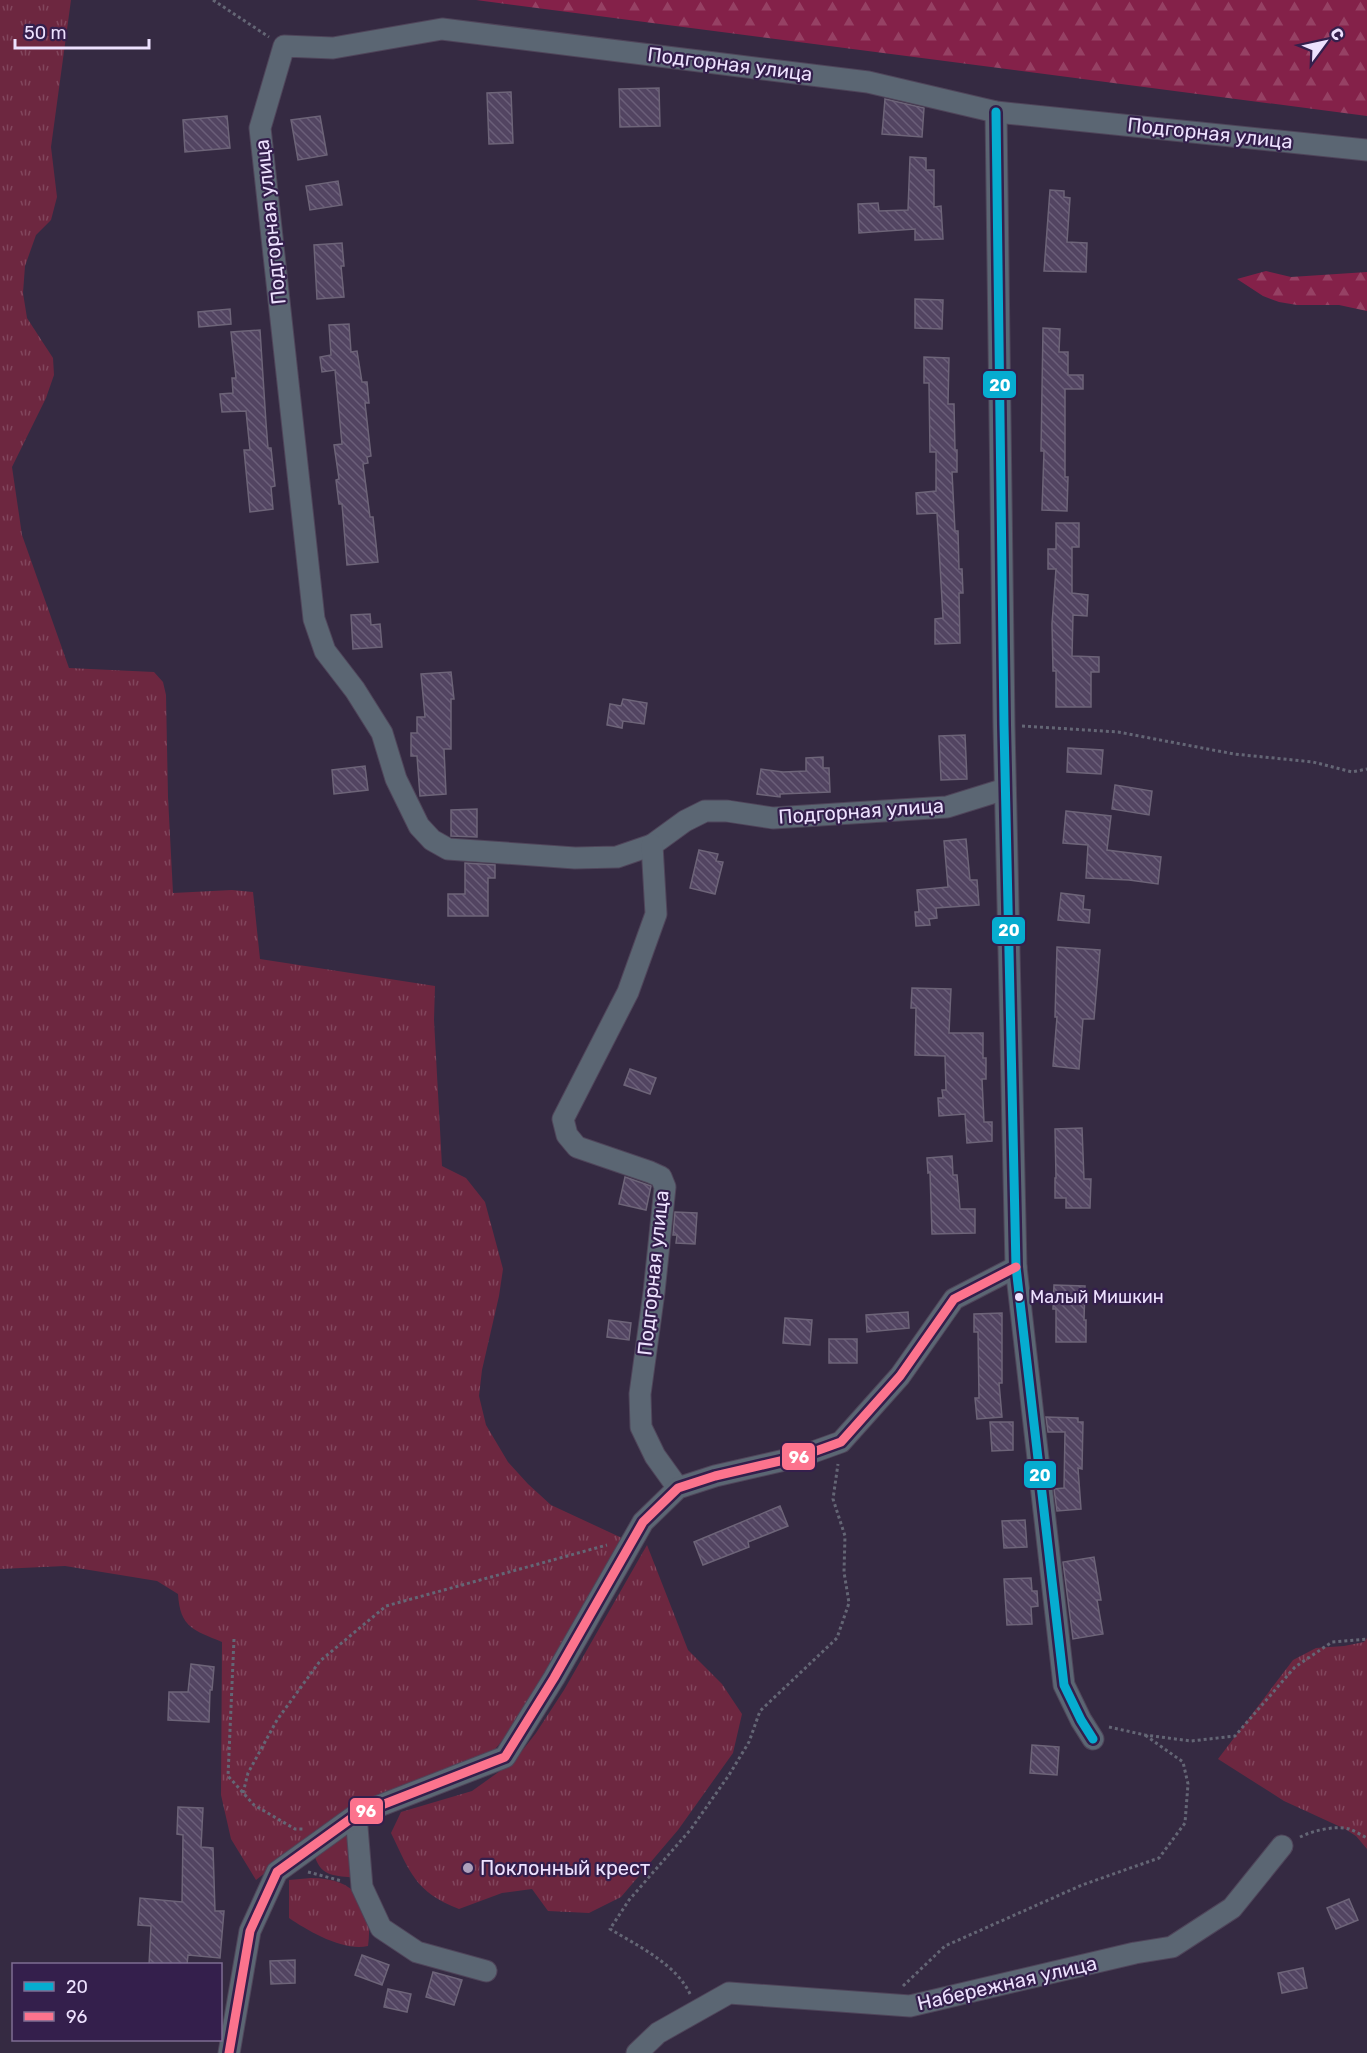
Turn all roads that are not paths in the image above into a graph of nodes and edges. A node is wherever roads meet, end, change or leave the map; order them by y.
1 (996, 112) junction
2 (1367, 150) edge
3 (1005, 789) junction
4 (652, 844) junction
5 (1016, 1267) junction
6 (678, 1488) junction
7 (1093, 1738) dead end
8 (356, 1815) junction
9 (1282, 1846) road end
10 (486, 1971) dead end
11 (229, 2053) edge
12 (637, 2053) edge

1 - 2 street, Подгорная улица
1 - 3 street
1 - 4 street, Подгорная улица
3 - 4 street, Подгорная улица
3 - 5 street
4 - 6 street, Подгорная улица
5 - 6 street
5 - 7 street
6 - 8 street
8 - 10 street
8 - 11 street
9 - 12 street, Набережная улица

